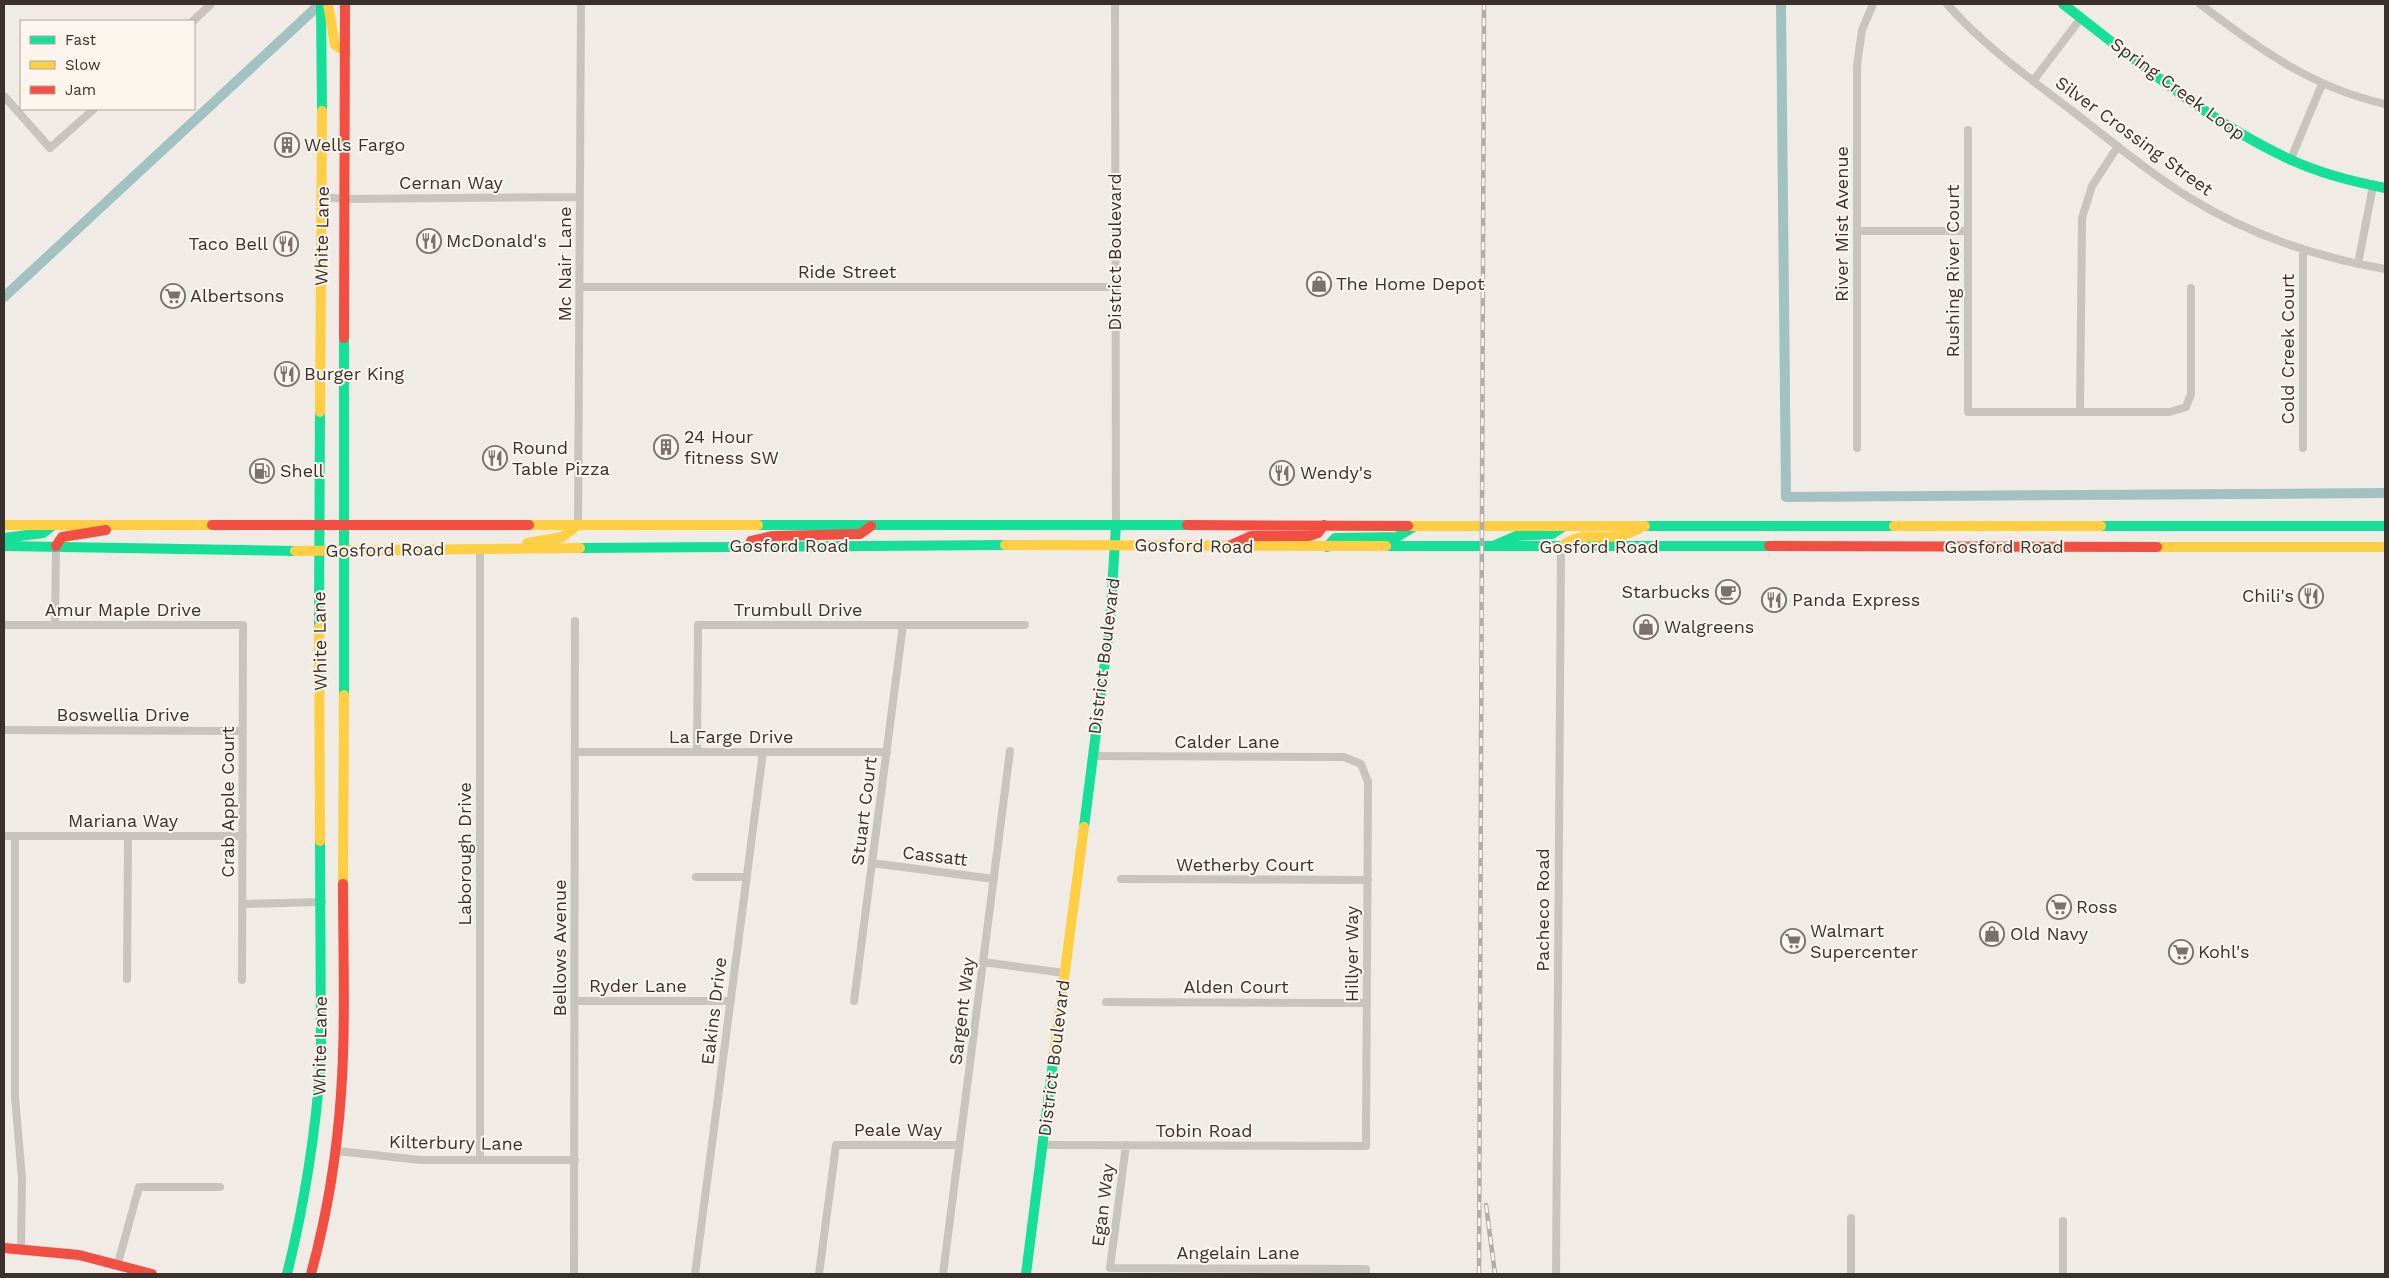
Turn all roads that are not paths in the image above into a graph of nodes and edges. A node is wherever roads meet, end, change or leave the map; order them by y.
1 (211, 4) edge
2 (321, 4) edge
3 (328, 4) edge
4 (344, 4) edge
5 (581, 4) edge
6 (1115, 4) edge
7 (1873, 4) edge
8 (1947, 4) edge
9 (2063, 4) edge
10 (2200, 4) edge
11 (2081, 18) junction
12 (194, 20) edge
13 (345, 51) junction
14 (2033, 81) junction
15 (2322, 84) junction
16 (4, 96) edge
17 (2385, 104) edge
18 (93, 110) edge
19 (1968, 130) dead end
20 (2118, 146) junction
21 (2290, 160) junction
22 (2373, 186) junction
23 (2385, 188) edge
24 (323, 197) junction
25 (580, 197) junction
26 (345, 199) junction
27 (1857, 231) junction
28 (1968, 231) junction
29 (2303, 250) junction
30 (2358, 264) junction
31 (2385, 268) edge
32 (580, 287) junction
33 (1114, 287) junction
34 (2191, 288) dead end
35 (2080, 412) junction
36 (1857, 448) dead end
37 (2303, 448) dead end
38 (154, 524) junction
39 (4, 525) edge
40 (53, 525) junction
41 (578, 525) junction
42 (1116, 525) junction
43 (1324, 525) junction
44 (318, 526) junction
45 (871, 526) junction
46 (1416, 526) junction
47 (1565, 526) junction
48 (1647, 526) junction
49 (2385, 526) edge
50 (345, 527) junction
51 (4, 538) edge
52 (1116, 545) junction
53 (4, 546) edge
54 (56, 546) junction
55 (733, 546) junction
56 (1226, 547) junction
57 (1327, 547) junction
58 (1490, 547) junction
59 (1561, 547) junction
60 (2385, 547) edge
61 (494, 548) junction
62 (480, 549) junction
63 (319, 551) junction
64 (345, 551) junction
65 (575, 621) dead end
66 (4, 624) edge
67 (55, 625) junction
68 (243, 625) joint
69 (903, 625) junction
70 (1025, 625) dead end
71 (4, 730) edge
72 (243, 731) junction
73 (1010, 751) dead end
74 (575, 752) junction
75 (697, 752) junction
76 (763, 752) junction
77 (887, 752) junction
78 (1092, 756) junction
79 (1361, 764) joint
80 (4, 836) edge
81 (15, 836) junction
82 (128, 836) junction
83 (243, 836) junction
84 (872, 863) junction
85 (696, 876) dead end
86 (747, 877) junction
87 (994, 878) junction
88 (1121, 879) dead end
89 (1368, 880) junction
90 (322, 902) junction
91 (242, 904) junction
92 (983, 962) junction
93 (1064, 973) junction
94 (127, 980) dead end
95 (242, 980) dead end
96 (575, 1001) junction
97 (731, 1001) junction
98 (854, 1001) dead end
99 (1106, 1002) dead end
100 (1367, 1002) junction
101 (959, 1145) junction
102 (1042, 1145) junction
103 (1126, 1145) junction
104 (1366, 1146) joint
105 (337, 1152) junction
106 (480, 1160) junction
107 (574, 1160) junction
108 (220, 1187) dead end
109 (1852, 1218) dead end
110 (2063, 1221) dead end
111 (4, 1248) edge
112 (21, 1249) junction
113 (118, 1263) junction
114 (1110, 1268) joint
115 (1366, 1272) edge
116 (152, 1274) edge
117 (286, 1274) edge
118 (311, 1274) edge
119 (574, 1274) edge
120 (696, 1274) edge
121 (819, 1274) edge
122 (943, 1274) edge
123 (1026, 1274) edge
124 (1556, 1274) edge
125 (1852, 1274) edge
126 (2063, 1274) edge

1 - 12 street
2 - 24 main road, White Lane
3 - 13 main road
4 - 13 main road, White Lane
5 - 25 street, Mc Nair Lane
6 - 33 street, District Boulevard
7 - 27 street, River Mist Avenue
8 - 14 street, Silver Crossing Street
9 - 11 main road, Spring Creek Loop
10 - 15 street
11 - 14 street
11 - 21 main road, Spring Creek Loop
13 - 26 main road, White Lane
14 - 20 street, Silver Crossing Street
15 - 17 street
15 - 21 street
16 - 18 street
19 - 28 street, Rushing River Court
20 - 29 street, Silver Crossing Street
20 - 35 street
21 - 22 main road, Spring Creek Loop
22 - 23 main road, Spring Creek Loop
22 - 30 street
24 - 26 street, Cernan Way
24 - 44 main road, White Lane
25 - 26 street, Cernan Way
25 - 32 street, Mc Nair Lane
26 - 50 main road, White Lane
27 - 28 street
27 - 36 street, River Mist Avenue
28 - 35 street, Rushing River Court
29 - 30 street, Silver Crossing Street
29 - 37 street, Cold Creek Court
30 - 31 street, Silver Crossing Street
32 - 33 street, Ride Street
32 - 41 street, Mc Nair Lane
33 - 42 street, District Boulevard
34 - 35 street
38 - 40 main road, Gosford Road
38 - 44 main road, Gosford Road
38 - 54 main road
39 - 40 main road, Gosford Road
40 - 51 main road
41 - 45 main road, Gosford Road
41 - 50 main road, Gosford Road
41 - 61 main road
42 - 43 main road, Gosford Road
42 - 45 main road, Gosford Road
42 - 52 main road, District Boulevard
43 - 46 main road, Gosford Road
43 - 56 main road
44 - 50 main road, Gosford Road
44 - 63 main road, White Lane
45 - 55 main road
46 - 47 main road, Gosford Road
46 - 57 main road
47 - 48 main road, Gosford Road
47 - 58 main road
48 - 49 main road, Gosford Road
48 - 59 main road
50 - 64 main road, White Lane
52 - 55 main road, Gosford Road
52 - 56 main road, Gosford Road
52 - 78 main road, District Boulevard
53 - 54 main road, Gosford Road
54 - 63 main road, Gosford Road
54 - 67 street
55 - 61 main road, Gosford Road
56 - 57 main road, Gosford Road
57 - 58 main road, Gosford Road
58 - 59 main road, Gosford Road
59 - 60 main road, Gosford Road
59 - 124 street, Pacheco Road
61 - 62 main road, Gosford Road
62 - 64 main road, Gosford Road
62 - 106 street, Laborough Drive
63 - 64 main road, Gosford Road
63 - 90 main road, White Lane
64 - 105 main road, White Lane
65 - 74 street, Bellows Avenue
66 - 67 street, Amur Maple Drive
67 - 68 street, Amur Maple Drive
68 - 72 street, Crab Apple Court
69 - 70 street, Trumbull Drive
69 - 75 street, Trumbull Drive
69 - 77 street, Stuart Court
71 - 72 street, Boswellia Drive
72 - 83 street, Crab Apple Court
73 - 87 street, Sargent Way
74 - 75 street, La Farge Drive
74 - 96 street, Bellows Avenue
75 - 76 street, La Farge Drive
76 - 77 street, La Farge Drive
76 - 86 street, Eakins Drive
77 - 84 street, Stuart Court
78 - 79 street, Calder Lane
78 - 93 main road, District Boulevard
79 - 89 street, Hillyer Way
80 - 81 street, Mariana Way
81 - 82 street, Mariana Way
81 - 112 street
82 - 83 street, Mariana Way
82 - 94 street
83 - 91 street, Crab Apple Court
84 - 87 street, Cassatt
84 - 98 street, Stuart Court
85 - 86 street
86 - 97 street, Eakins Drive
87 - 92 street, Sargent Way
88 - 89 street, Wetherby Court
89 - 100 street, Hillyer Way
90 - 91 street
90 - 117 main road, White Lane
91 - 95 street, Crab Apple Court
92 - 93 street
92 - 101 street, Sargent Way
93 - 102 main road, District Boulevard
96 - 97 street, Ryder Lane
96 - 107 street, Bellows Avenue
97 - 120 street, Eakins Drive
99 - 100 street, Alden Court
100 - 104 street, Hillyer Way
101 - 121 street, Peale Way
101 - 122 street, Sargent Way
102 - 103 street, Tobin Road
102 - 123 main road, District Boulevard
103 - 104 street, Tobin Road
103 - 114 street, Egan Way
105 - 106 street, Kilterbury Lane
105 - 118 main road, White Lane
106 - 107 street, Kilterbury Lane
107 - 119 street, Bellows Avenue
108 - 113 street
109 - 125 street
110 - 126 street
111 - 112 main road
112 - 113 main road
113 - 116 main road
114 - 115 street, Angelain Lane

